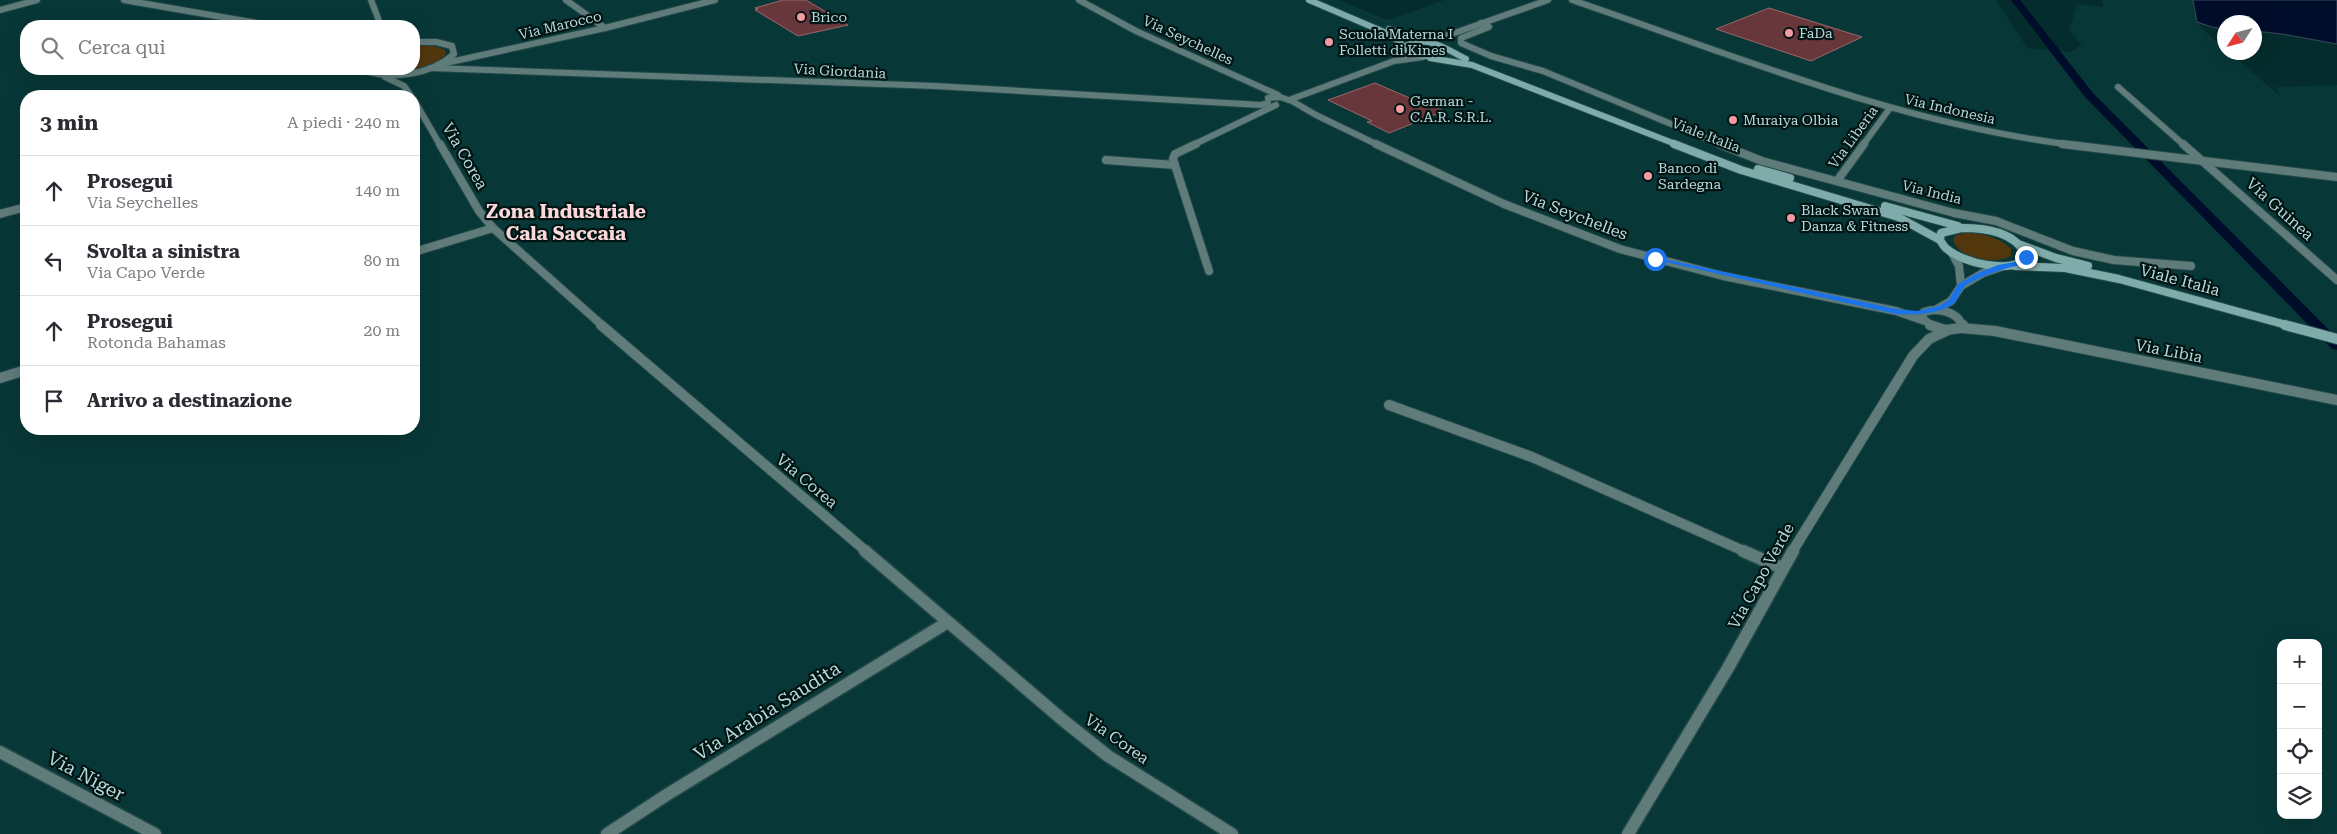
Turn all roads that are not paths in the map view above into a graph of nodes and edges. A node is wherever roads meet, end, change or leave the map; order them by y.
1 (37, 0) edge
2 (124, 0) edge
3 (370, 0) edge
4 (566, 0) edge
5 (715, 0) edge
6 (1079, 0) edge
7 (1308, 0) edge
8 (1318, 0) edge
9 (1548, 0) edge
10 (1572, 0) edge
11 (0, 10) edge
12 (239, 20) edge
13 (378, 20) edge
14 (1481, 23) junction
15 (605, 28) junction
16 (1449, 35) junction
17 (1422, 41) junction
18 (420, 42) edge
19 (1445, 48) junction
20 (1405, 49) junction
21 (455, 51) junction
22 (498, 52) junction
23 (1427, 57) junction
24 (1394, 61) junction
25 (442, 64) junction
26 (430, 68) junction
27 (420, 71) edge
28 (382, 75) edge
29 (412, 75) edge
30 (404, 86) junction
31 (2118, 87) dead end
32 (1261, 89) junction
33 (407, 90) edge
34 (1286, 98) junction
35 (1272, 102) junction
36 (1249, 104) junction
37 (1890, 108) junction
38 (420, 111) edge
39 (1259, 113) junction
40 (1316, 115) junction
41 (1106, 160) dead end
42 (2203, 161) junction
43 (1175, 165) junction
44 (2337, 177) edge
45 (1837, 181) junction
46 (20, 209) edge
47 (0, 214) edge
48 (1962, 227) junction
49 (493, 228) junction
50 (1940, 240) junction
51 (2020, 245) junction
52 (420, 250) edge
53 (1952, 253) junction
54 (2012, 266) junction
55 (2191, 266) dead end
56 (2001, 267) junction
57 (1209, 272) dead end
58 (2337, 280) edge
59 (1961, 286) junction
60 (1952, 302) junction
61 (1936, 310) junction
62 (1956, 317) junction
63 (1925, 319) junction
64 (2293, 323) junction
65 (1961, 328) junction
66 (1948, 330) junction
67 (1995, 331) junction
68 (2337, 332) edge
69 (2337, 338) edge
70 (1929, 339) junction
71 (20, 372) edge
72 (0, 378) edge
73 (2337, 400) edge
74 (1389, 405) dead end
75 (1782, 568) junction
76 (948, 622) junction
77 (0, 752) edge
78 (155, 834) edge
79 (607, 834) edge
80 (1232, 834) edge
81 (1628, 834) edge

1 - 11 street
2 - 12 street
3 - 13 street
4 - 15 street
5 - 15 street, Via Marocco
6 - 32 street, Via Seychelles
7 - 20 main road
8 - 17 main road
9 - 14 street
10 - 37 street, Via Indonesia
14 - 16 street
14 - 45 street, Via India
15 - 22 street, Via Marocco
16 - 17 street
16 - 19 street
17 - 19 main road, Viale Italia
17 - 20 main road
18 - 21 street, Via Marocco
19 - 23 main road
19 - 48 main road, Viale Italia
20 - 23 main road, Viale Italia
20 - 24 street
21 - 22 street, Via Marocco
21 - 25 street
22 - 25 street, Via Marocco
23 - 24 street
23 - 50 main road, Viale Italia
24 - 34 street
25 - 26 street, Via Marocco
26 - 27 street
26 - 36 street, Via Giordania
28 - 30 street
29 - 30 street
30 - 33 street, Via Corea
31 - 42 street, Via Guinea
32 - 34 street, Via Seychelles
32 - 35 street, Via Seychelles
34 - 35 street
34 - 35 street
34 - 40 street, Via Seychelles
35 - 36 street, Via Giordania
35 - 39 street
35 - 40 street, Via Seychelles
36 - 39 street
37 - 42 street, Via Indonesia
37 - 45 street, Via Liberia
38 - 49 street, Via Corea
39 - 43 street
40 - 63 street, Via Seychelles
41 - 43 street
42 - 44 street, Via Indonesia
42 - 58 street, Via Guinea
43 - 57 street
45 - 55 street, Via India
46 - 47 street
48 - 50 main road
48 - 51 main road, Viale Italia
49 - 52 street
49 - 76 street, Via Corea
50 - 53 main road, Viale Italia
51 - 54 main road
51 - 64 main road, Viale Italia
53 - 56 main road, Viale Italia
53 - 59 street
54 - 56 main road, Viale Italia
54 - 64 main road, Viale Italia
56 - 59 street
59 - 60 street
60 - 61 street
60 - 62 street
61 - 62 street, Via Libia
61 - 63 street
62 - 65 street
62 - 67 street, Via Libia
63 - 66 street, Via Seychelles
63 - 70 street
64 - 68 main road, Viale Italia
64 - 69 main road, Viale Italia
65 - 66 street, Via Libia
65 - 67 street, Via Libia
66 - 70 street, Via Capo Verde
67 - 73 street, Via Libia
70 - 75 street, Via Capo Verde
71 - 72 street
74 - 75 street
75 - 81 street, Via Capo Verde
76 - 79 street, Via Arabia Saudita
76 - 80 street, Via Corea
77 - 78 street, Via Niger

